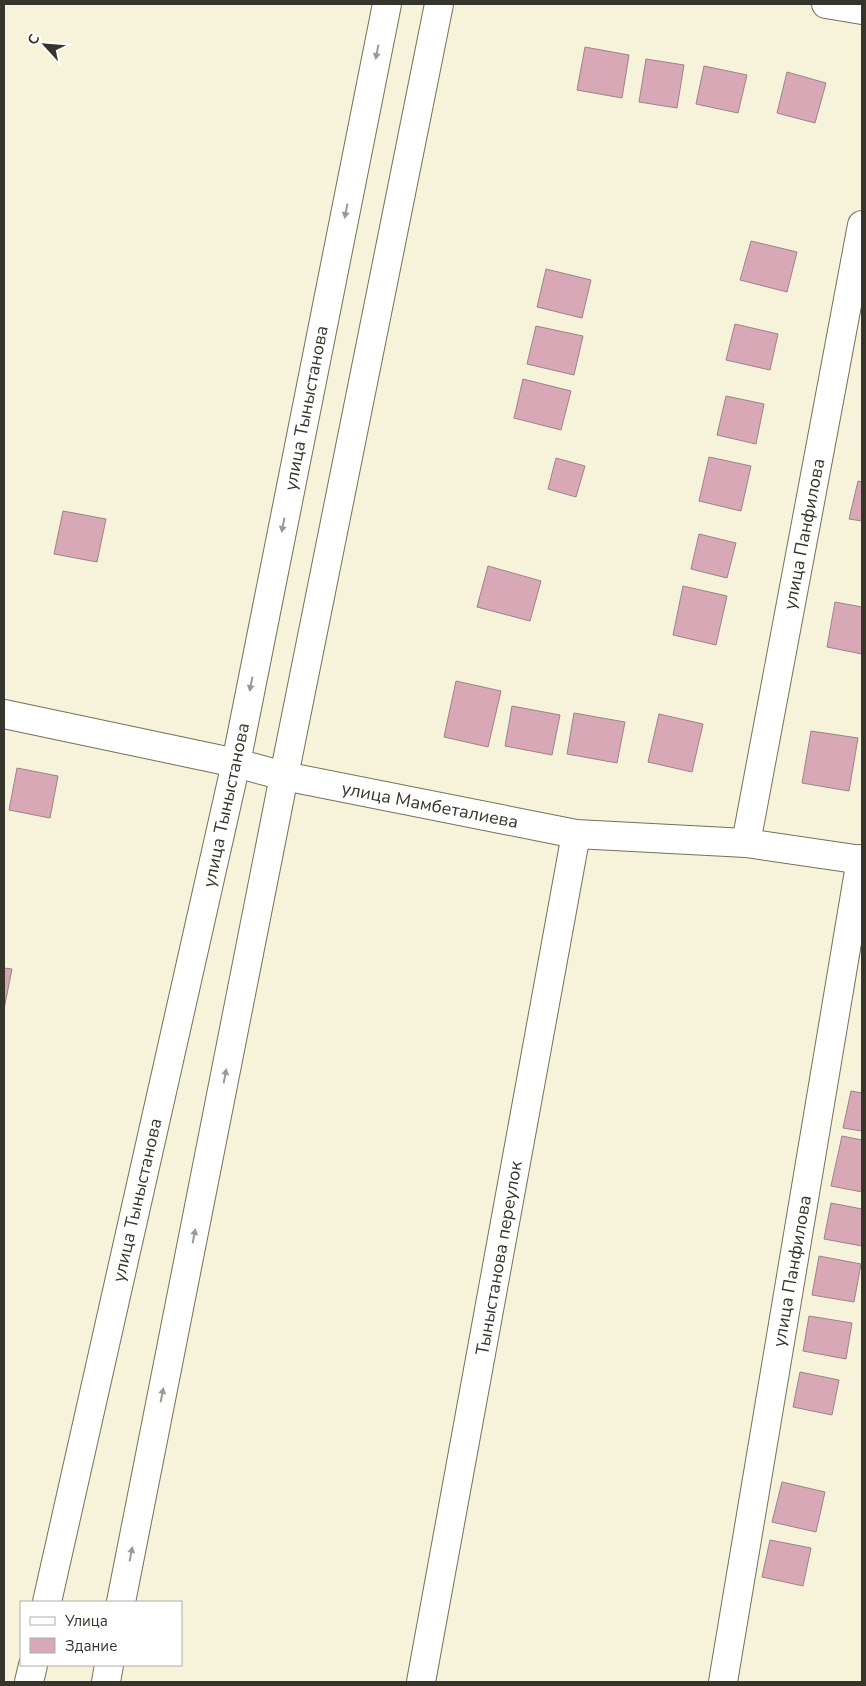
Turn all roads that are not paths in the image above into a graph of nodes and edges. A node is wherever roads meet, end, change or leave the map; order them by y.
1 (387, 4) edge
2 (439, 4) edge
3 (826, 4) edge
4 (862, 10) edge
5 (862, 225) edge
6 (4, 714) edge
7 (236, 763) junction
8 (284, 776) junction
9 (576, 834) junction
10 (746, 843) junction
11 (862, 859) edge
12 (47, 1601) edge
13 (121, 1601) edge
14 (33, 1666) edge
15 (109, 1666) edge
16 (29, 1682) edge
17 (106, 1682) edge
18 (421, 1682) edge
19 (723, 1682) edge

1 -> 7 street, улица Тыныстанова
2 - 8 street
3 - 4 street
5 - 10 street, улица Панфилова
6 - 7 street, улица Мамбеталиева
7 - 8 street, улица Мамбеталиева
7 - 12 street, улица Тыныстанова
8 - 9 street, улица Мамбеталиева
13 -> 8 street
9 - 10 street, улица Мамбеталиева
9 - 18 street, Тыныстанова переулок
10 - 11 street, улица Мамбеталиева
11 - 19 street, улица Панфилова
14 - 16 street
15 - 17 street

